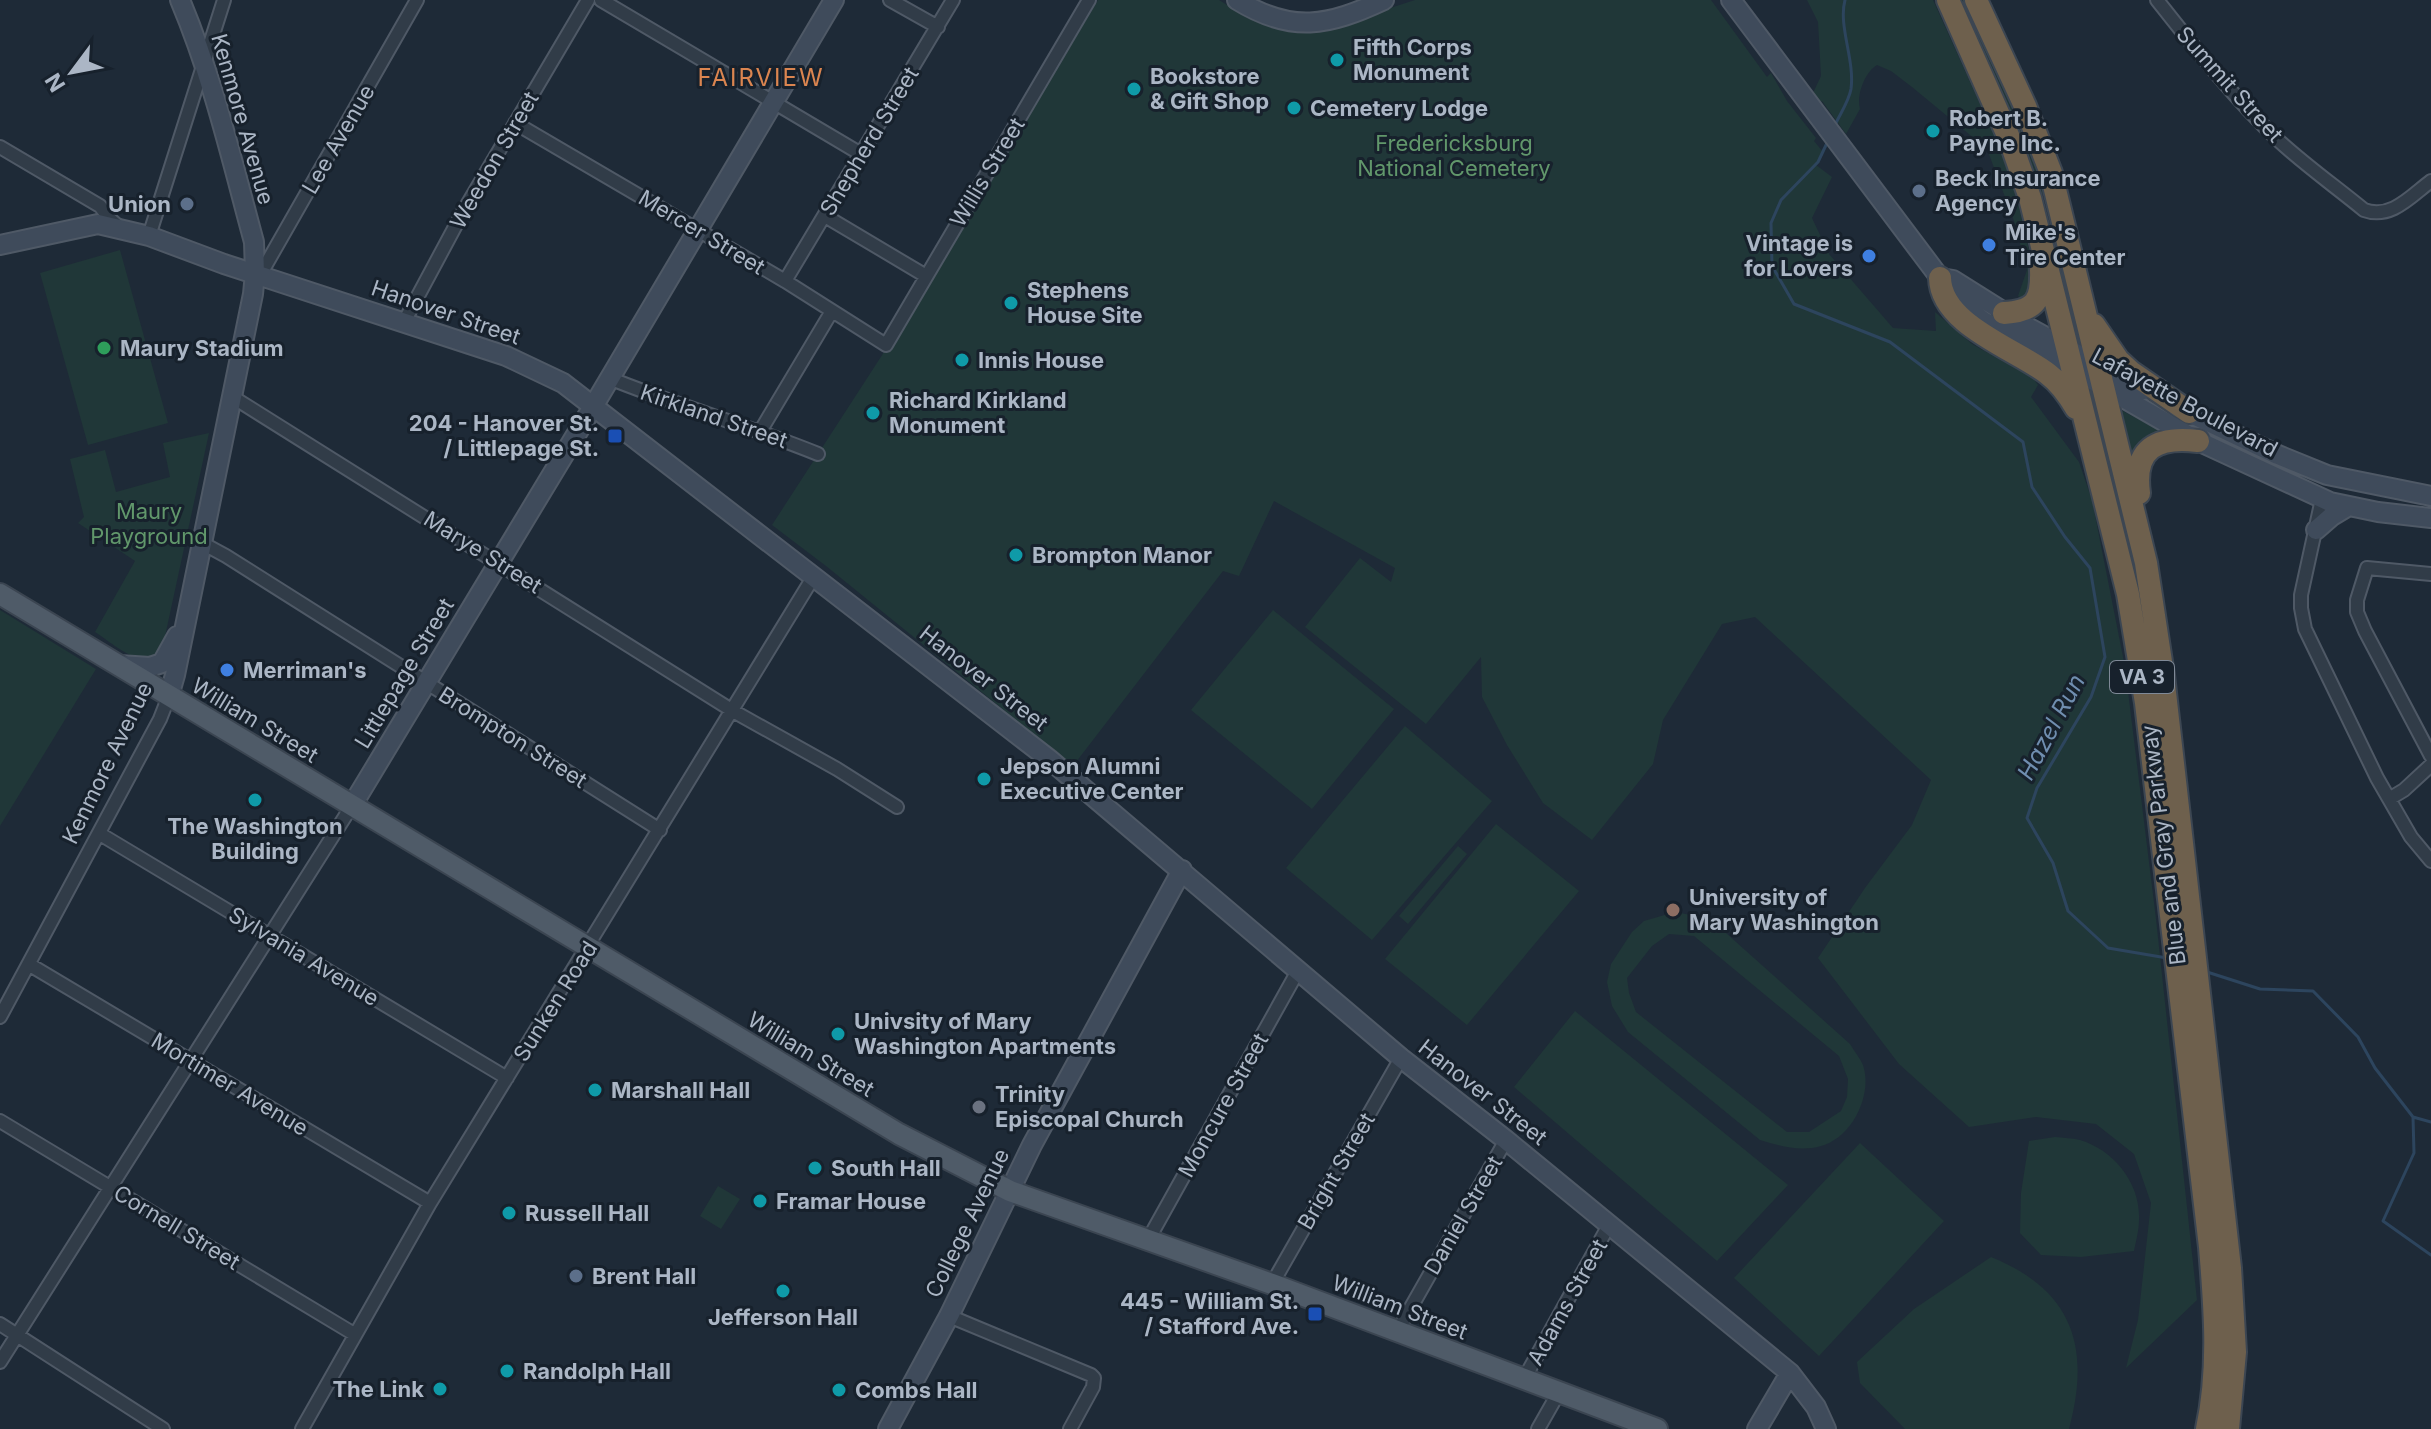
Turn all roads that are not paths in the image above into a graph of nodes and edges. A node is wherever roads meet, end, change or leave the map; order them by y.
1 (180, 0) edge
2 (224, 0) edge
3 (417, 0) edge
4 (588, 0) edge
5 (601, 0) edge
6 (834, 0) edge
7 (890, 0) edge
8 (953, 0) edge
9 (1089, 0) edge
10 (1237, 0) edge
11 (1384, 0) edge
12 (1731, 0) edge
13 (1948, 0) edge
14 (1976, 0) edge
15 (2157, 0) edge
16 (938, 27) junction
17 (204, 61) junction
18 (774, 102) junction
19 (515, 123) junction
20 (0, 147) edge
21 (861, 154) junction
22 (2431, 181) edge
23 (825, 216) junction
24 (699, 230) junction
25 (124, 232) junction
26 (2039, 233) junction
27 (149, 236) junction
28 (0, 245) edge
29 (255, 273) junction
30 (926, 276) junction
31 (1940, 278) junction
32 (785, 281) junction
33 (832, 311) junction
34 (2085, 311) junction
35 (2004, 313) junction
36 (404, 322) junction
37 (886, 345) joint
38 (2069, 358) junction
39 (544, 374) junction
40 (2100, 377) junction
41 (609, 378) junction
42 (231, 396) junction
43 (594, 405) junction
44 (2189, 412) junction
45 (2088, 428) junction
46 (761, 430) junction
47 (2198, 441) junction
48 (818, 454) dead end
49 (2348, 480) junction
50 (2431, 496) edge
51 (2322, 499) junction
52 (2347, 507) junction
53 (2431, 518) edge
54 (2137, 522) junction
55 (2316, 530) junction
56 (202, 543) junction
57 (499, 562) junction
58 (2431, 574) edge
59 (814, 576) junction
60 (0, 594) edge
61 (186, 615) junction
62 (118, 665) junction
63 (427, 682) junction
64 (169, 696) junction
65 (733, 711) junction
66 (2431, 756) edge
67 (2431, 765) edge
68 (2389, 799) junction
69 (353, 804) junction
70 (897, 807) dead end
71 (660, 830) junction
72 (100, 834) junction
73 (2431, 861) edge
74 (1182, 870) junction
75 (2183, 934) junction
76 (271, 936) junction
77 (587, 948) junction
78 (30, 965) junction
79 (1299, 969) junction
80 (0, 1017) edge
81 (1401, 1058) junction
82 (191, 1062) junction
83 (507, 1078) junction
84 (0, 1121) edge
85 (1506, 1140) junction
86 (111, 1187) junction
87 (1010, 1191) junction
88 (430, 1203) junction
89 (1609, 1225) junction
90 (1148, 1240) junction
91 (1272, 1284) junction
92 (949, 1316) junction
93 (0, 1324) edge
94 (1397, 1332) junction
95 (354, 1334) junction
96 (17, 1335) junction
97 (0, 1362) edge
98 (1790, 1373) junction
99 (1524, 1379) junction
100 (1559, 1392) junction
101 (147, 1425) edge
102 (163, 1429) edge
103 (302, 1429) edge
104 (888, 1429) edge
105 (1070, 1429) edge
106 (1538, 1429) edge
107 (1657, 1429) edge
108 (1757, 1429) edge
109 (1826, 1429) edge
110 (2207, 1429) edge
111 (2228, 1429) edge

1 - 17 street, Kenmore Avenue
2 - 17 street
3 - 29 street, Lee Avenue
4 - 19 street, Weedon Street
5 - 18 street
6 - 18 street, Littlepage Street
7 - 16 street
8 - 16 street, Shepherd Street
9 - 30 street, Willis Street
10 - 11 street
12 - 31 street, Lafayette Boulevard
13 - 26 highway, Blue and Gray Parkway / VA 3
14 - 34 highway, Blue and Gray Parkway / VA 3
15 - 22 street, Summit Street
16 - 21 street, Shepherd Street
17 - 27 street
17 - 29 street, Kenmore Avenue
18 - 21 street
18 - 24 street, Littlepage Street
19 - 24 street, Mercer Street
19 - 36 street, Weedon Street
20 - 25 street
21 - 23 street, Shepherd Street
23 - 30 street
23 - 32 street, Shepherd Street
24 - 32 street, Mercer Street
24 - 41 street, Littlepage Street
25 - 27 street, Hanover Street
25 - 28 street, Hanover Street
26 - 35 highway
26 - 38 highway, Blue and Gray Parkway / VA 3
27 - 29 street, Hanover Street
29 - 36 street, Hanover Street
29 - 42 street, Kenmore Avenue
30 - 37 street, Willis Street
31 - 35 street, Lafayette Boulevard
31 - 38 street, Lafayette Boulevard
31 - 45 highway
32 - 33 street, Mercer Street
33 - 37 street, Mercer Street
33 - 46 street
34 - 40 highway, Blue and Gray Parkway / VA 3
34 - 44 highway
35 - 38 street, Lafayette Boulevard
36 - 39 street, Hanover Street
38 - 40 street, Lafayette Boulevard
38 - 45 highway, Blue and Gray Parkway / VA 3
39 - 41 street
39 - 43 street, Hanover Street
40 - 44 street, Lafayette Boulevard
40 - 47 street, Lafayette Boulevard
40 - 54 highway, Blue and Gray Parkway / VA 3
41 - 43 street, Littlepage Street
41 - 46 street, Kirkland Street
42 - 56 street, Kenmore Avenue
42 - 57 street, Marye Street
43 - 57 street, Littlepage Street
43 - 59 street, Hanover Street
44 - 49 street, Lafayette Boulevard
45 - 75 highway, Blue and Gray Parkway / VA 3
46 - 48 street, Kirkland Street
47 - 51 street, Lafayette Boulevard
47 - 54 highway
49 - 50 street, Lafayette Boulevard
49 - 51 street
51 - 52 street, Lafayette Boulevard
51 - 55 street
52 - 53 street, Lafayette Boulevard
52 - 55 street
54 - 75 highway, Blue and Gray Parkway / VA 3
55 - 68 street
56 - 61 street, Kenmore Avenue
56 - 63 street, Brompton Street
57 - 63 street, Littlepage Street
57 - 65 street, Marye Street
58 - 66 street
59 - 65 street, Sunken Road
59 - 74 street, Hanover Street
60 - 62 main road, William Street
61 - 62 street
61 - 64 street, Kenmore Avenue
62 - 64 main road, William Street
63 - 69 street, Littlepage Street
63 - 71 street, Brompton Street
64 - 69 main road, William Street
64 - 72 street, Kenmore Avenue
65 - 70 street, Marye Street
65 - 71 street, Sunken Road
67 - 68 street
68 - 73 street
69 - 76 street, Littlepage Street
69 - 77 main road, William Street
71 - 77 street, Sunken Road
72 - 76 street, Sylvania Avenue
72 - 78 street, Kenmore Avenue
74 - 79 street, Hanover Street
74 - 87 street, College Avenue
75 - 110 highway, Blue and Gray Parkway / VA 3
75 - 111 highway, Blue and Gray Parkway / VA 3
76 - 82 street, Littlepage Street
76 - 83 street, Sylvania Avenue
77 - 83 street, Sunken Road
77 - 87 main road, William Street
78 - 80 street, Kenmore Avenue
78 - 82 street, Mortimer Avenue
79 - 81 street, Hanover Street
79 - 90 street, Moncure Street
81 - 85 street, Hanover Street
81 - 91 street, Bright Street
82 - 86 street, Littlepage Street
82 - 88 street, Mortimer Avenue
83 - 88 street, Sunken Road
84 - 86 street, Cornell Street
85 - 89 street, Hanover Street
85 - 94 street, Daniel Street
86 - 95 street, Cornell Street
86 - 96 street, Littlepage Street
87 - 90 main road, William Street
87 - 92 street, College Avenue
88 - 95 street, Sunken Road
89 - 98 street, Hanover Street
89 - 99 street, Adams Street
90 - 91 main road, William Street
91 - 94 main road, William Street
92 - 104 street, College Avenue
92 - 105 street
93 - 96 street
94 - 99 main road, William Street
95 - 103 street, Sunken Road
96 - 97 street, Littlepage Street
96 - 101 street
98 - 108 street
98 - 109 street, Hanover Street
99 - 100 main road, William Street
100 - 106 street
100 - 107 main road, William Street
101 - 102 street

